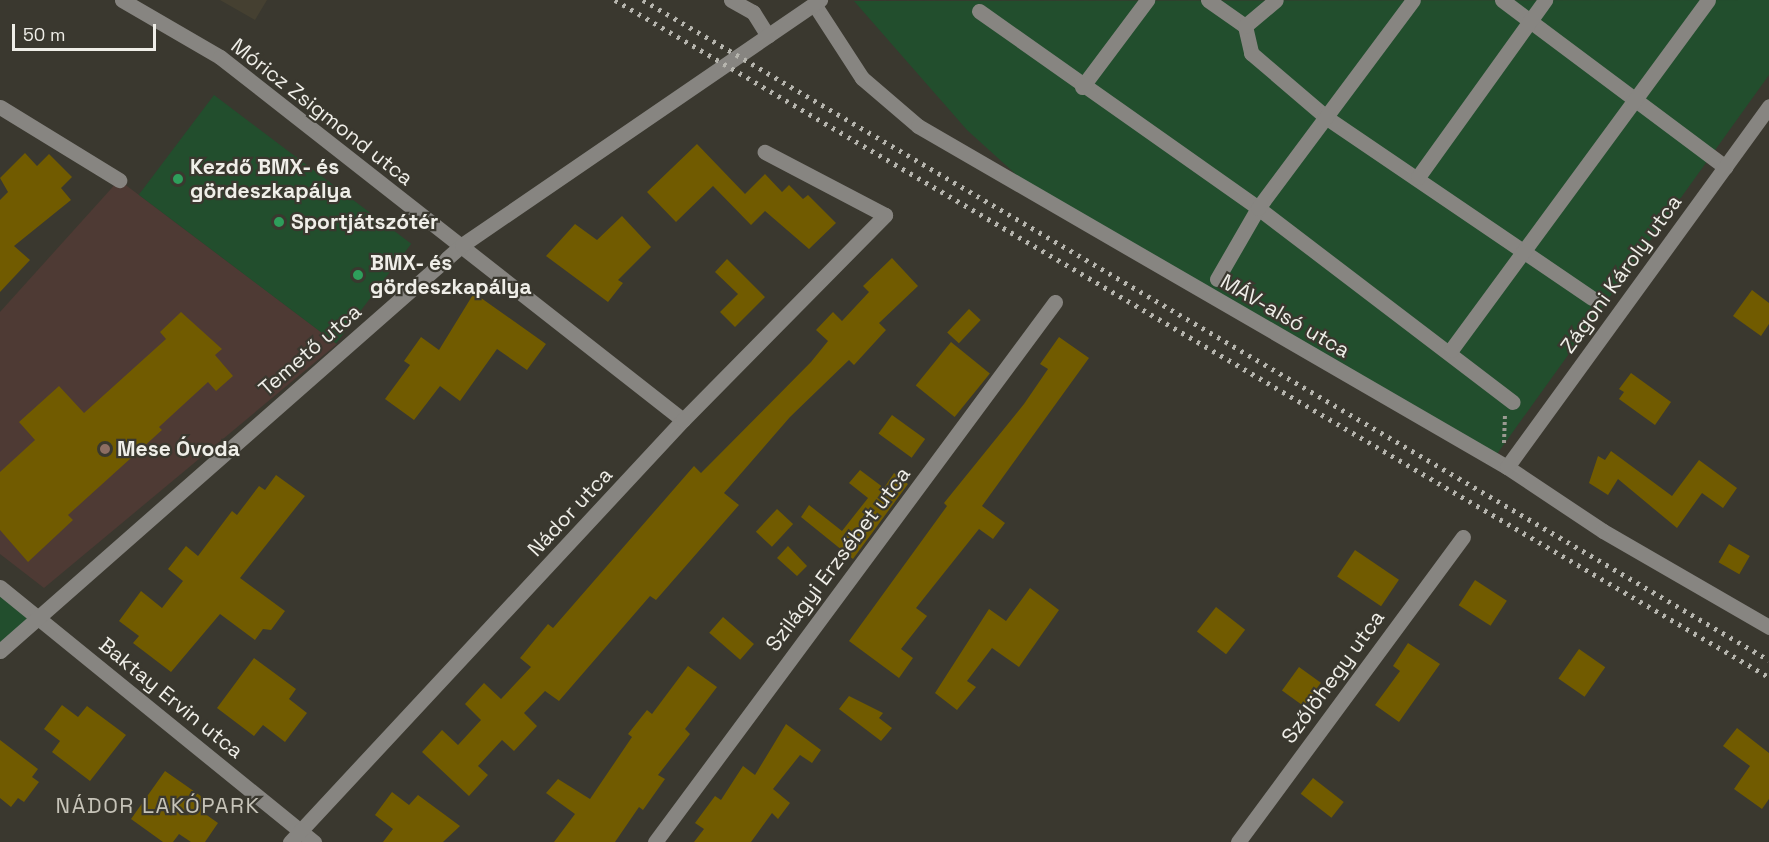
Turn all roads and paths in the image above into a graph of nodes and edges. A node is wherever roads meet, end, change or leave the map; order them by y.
1 (122, 0) edge
2 (731, 0) edge
3 (1147, 0) edge
4 (1208, 0) edge
5 (1276, 0) edge
6 (1413, 0) edge
7 (1502, 0) edge
8 (1545, 0) edge
9 (1708, 0) edge
10 (817, 2) edge
11 (979, 11) dead end
12 (1530, 21) junction
13 (1245, 26) junction
14 (768, 36) junction
15 (1082, 87) junction
16 (1637, 96) junction
17 (1769, 106) edge
18 (0, 107) edge
19 (1327, 118) junction
20 (765, 152) dead end
21 (1725, 167) junction
22 (1418, 177) junction
23 (119, 180) dead end
24 (1258, 208) junction
25 (462, 245) junction
26 (1522, 250) junction
27 (1217, 279) dead end
28 (1592, 298) dead end
29 (1055, 302) dead end
30 (1451, 350) junction
31 (1513, 402) joint
32 (683, 420) junction
33 (1509, 464) junction
34 (1463, 537) dead end
35 (0, 587) edge
36 (37, 615) junction
37 (1769, 627) edge
38 (0, 651) edge
39 (296, 837) edge
40 (314, 842) edge
41 (655, 842) edge
42 (1238, 842) edge

1 - 25 street, Móricz Zsigmond utca
2 - 14 street
3 - 15 street
4 - 13 street
5 - 13 street
6 - 19 street
7 - 12 street
8 - 12 street
9 - 16 street
10 - 14 street, Temető utca
10 - 33 street, MÁV-alsó utca
11 - 15 street
12 - 16 street
12 - 22 street
13 - 19 street
14 - 25 street, Temető utca
15 - 24 street
16 - 21 street
16 - 26 street
17 - 21 street, Zágoni Károly utca
18 - 23 street
19 - 22 street
19 - 24 street
20 - 32 street, Nádor utca
21 - 33 street, Zágoni Károly utca
22 - 26 street
24 - 27 street
24 - 30 street
25 - 32 street, Móricz Zsigmond utca
25 - 36 street, Temető utca
26 - 28 street
26 - 30 street
29 - 41 street, Szilágyi Erzsébet utca
30 - 31 street
31 - 33 path
32 - 39 street, Nádor utca
33 - 37 street, MÁV-alsó utca
34 - 42 street, Szőlöhegy utca
35 - 36 street, Baktay Ervin utca
36 - 38 street, Temető utca
36 - 39 street, Baktay Ervin utca
39 - 40 street, Baktay Ervin utca

